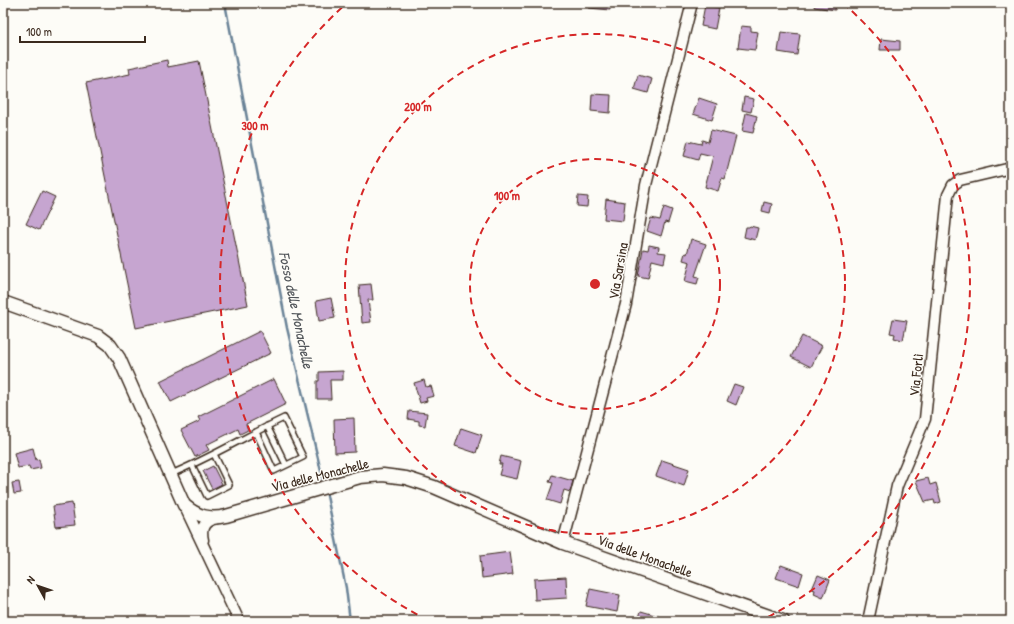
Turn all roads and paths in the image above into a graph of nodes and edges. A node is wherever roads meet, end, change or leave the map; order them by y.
1 (692, 3) edge
2 (1011, 168) edge
3 (3, 302) edge
4 (267, 426) junction
5 (256, 432) junction
6 (214, 454) junction
7 (192, 465) junction
8 (286, 465) junction
9 (171, 474) junction
10 (184, 505) junction
11 (223, 517) junction
12 (563, 542) junction
13 (205, 548) junction
14 (761, 617) edge
15 (239, 621) edge
16 (783, 621) edge
17 (868, 621) edge

1 - 12 street, Via Sarsina
2 - 17 street, Via Forlì
3 - 9 street
4 - 5 lane
4 - 8 lane
4 - 8 lane
5 - 6 lane
5 - 8 lane
6 - 7 lane
6 - 7 lane
7 - 9 lane
9 - 10 street
10 - 11 street, Via delle Monachelle
10 - 13 street
11 - 12 street, Via delle Monachelle
11 - 13 street
12 - 14 street, Via delle Monachelle
13 - 15 street
14 - 16 street, Via delle Monachelle

